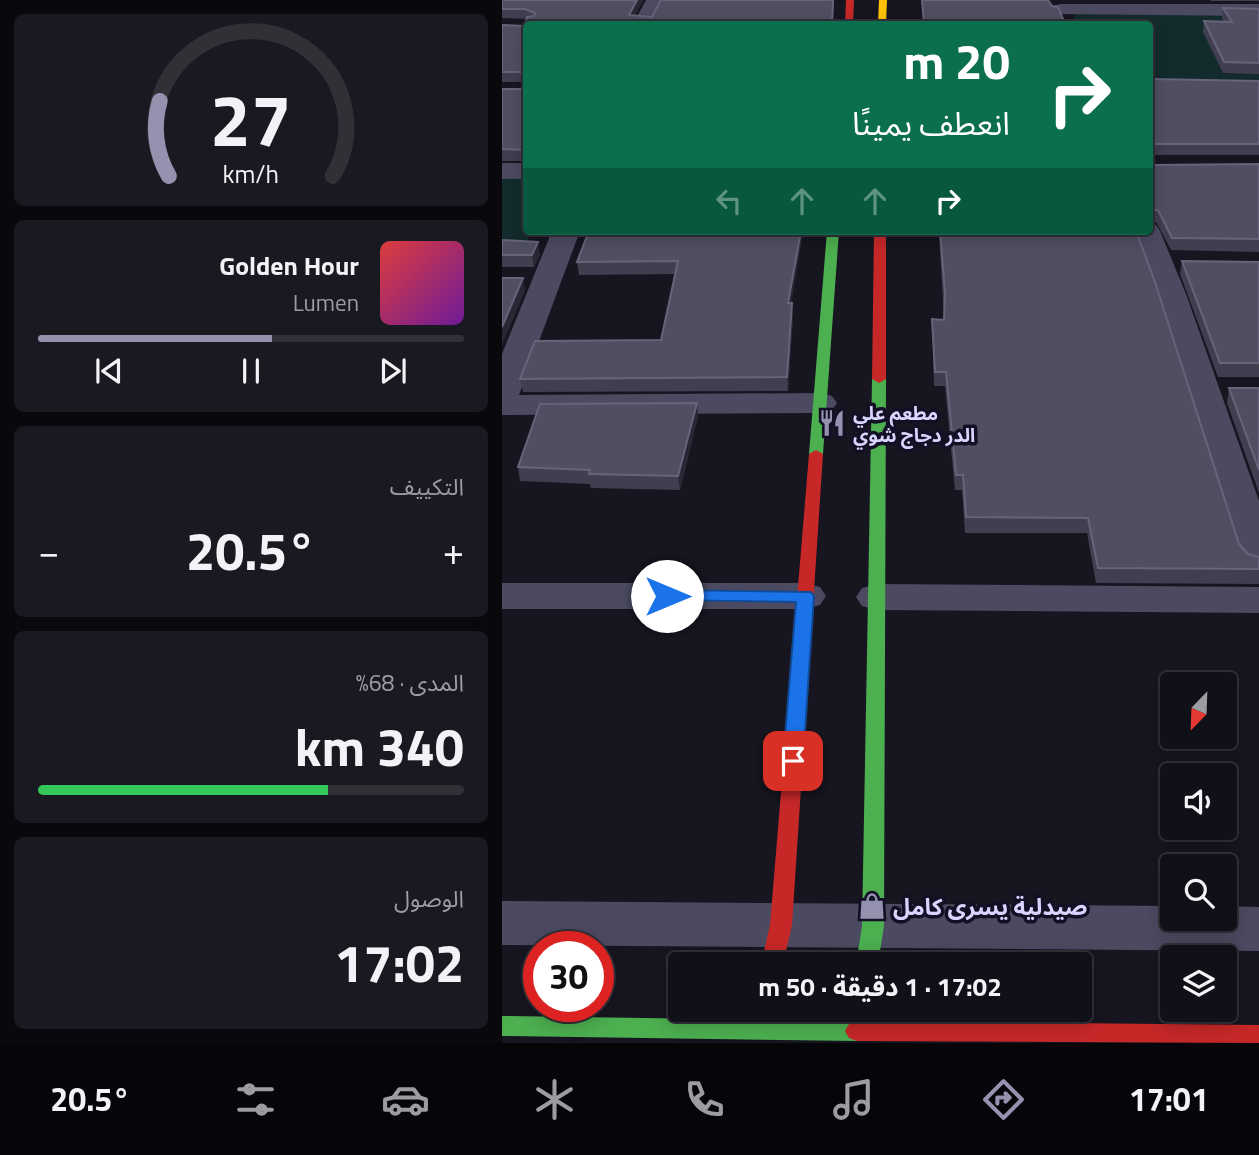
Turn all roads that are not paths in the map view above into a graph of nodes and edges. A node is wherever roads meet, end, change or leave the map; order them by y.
1 (656, 0) edge
2 (851, 0) edge
3 (883, 0) edge
4 (1259, 10) edge
5 (1060, 12) edge
6 (645, 21) edge
7 (848, 21) edge
8 (882, 21) edge
9 (502, 171) edge
10 (523, 171) edge
11 (564, 235) edge
12 (833, 235) edge
13 (880, 235) edge
14 (1149, 235) edge
15 (513, 279) edge
16 (547, 279) junction
17 (1203, 390) junction
18 (1236, 390) edge
19 (502, 395) edge
20 (820, 403) junction
21 (502, 405) edge
22 (1259, 558) edge
23 (502, 596) edge
24 (805, 596) junction
25 (877, 597) junction
26 (1259, 600) edge
27 (502, 923) edge
28 (1259, 929) edge
29 (776, 945) edge
30 (870, 945) edge
31 (759, 1022) edge
32 (858, 1022) edge
33 (502, 1026) edge
34 (757, 1030) junction
35 (857, 1030) junction
36 (1259, 1036) edge

1 - 6 street
2 - 7 street
3 - 8 street
4 - 5 street
9 - 10 street
11 - 16 street
12 - 20 street
13 - 25 street
14 - 17 street
15 - 16 street
16 - 19 street
17 - 18 street
17 - 22 street
20 - 21 street
20 - 24 street
23 - 24 street
24 - 29 street
25 - 26 street
25 - 30 street
27 - 29 street
28 - 30 street
29 - 30 street
31 - 34 street
32 - 35 street
33 - 34 street
34 - 35 street
35 - 36 street

